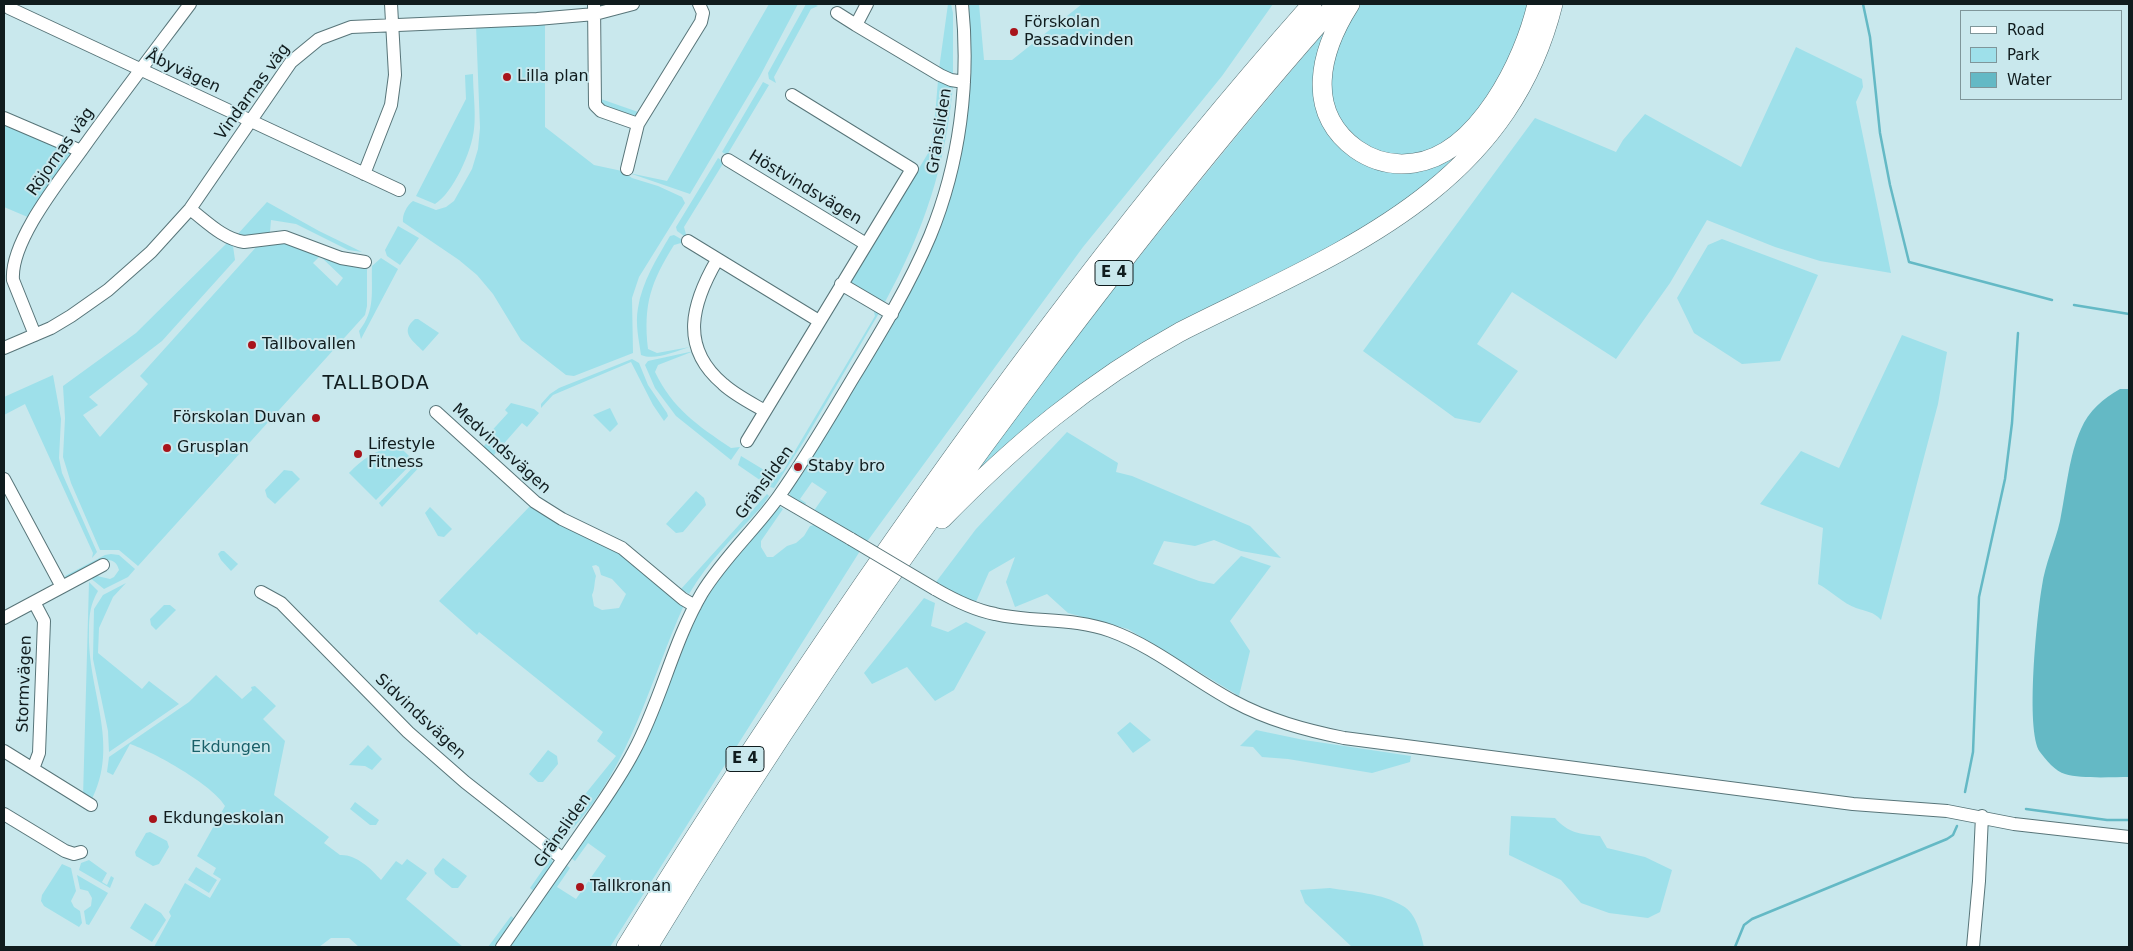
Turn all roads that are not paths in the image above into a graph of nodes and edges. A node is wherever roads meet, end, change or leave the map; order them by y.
1 (190, 4) edge
2 (391, 4) edge
3 (633, 4) edge
4 (699, 4) edge
5 (867, 4) edge
6 (962, 4) edge
7 (1294, 4) edge
8 (1312, 4) edge
9 (1336, 4) edge
10 (1350, 4) edge
11 (1537, 4) edge
12 (1553, 4) edge
13 (8, 9) edge
14 (594, 9) edge
15 (837, 13) dead end
16 (393, 25) junction
17 (856, 25) junction
18 (139, 70) junction
19 (964, 82) junction
20 (792, 95) dead end
21 (1224, 107) junction
22 (4, 118) edge
23 (250, 121) junction
24 (638, 124) junction
25 (81, 151) junction
26 (728, 160) dead end
27 (627, 168) dead end
28 (364, 174) junction
29 (399, 190) dead end
30 (190, 209) junction
31 (688, 241) dead end
32 (866, 244) junction
33 (717, 260) junction
34 (365, 262) dead end
35 (8, 269) edge
36 (842, 284) junction
37 (892, 314) junction
38 (819, 321) junction
39 (35, 335) junction
40 (4, 348) edge
41 (765, 411) junction
42 (436, 412) dead end
43 (747, 441) dead end
44 (4, 479) edge
45 (779, 497) junction
46 (899, 563) junction
47 (103, 565) dead end
48 (62, 587) junction
49 (261, 592) dead end
50 (34, 602) junction
51 (695, 606) junction
52 (4, 618) edge
53 (4, 751) edge
54 (33, 769) junction
55 (91, 805) dead end
56 (4, 814) edge
57 (1982, 816) junction
58 (2129, 837) edge
59 (81, 852) dead end
60 (563, 859) junction
61 (502, 947) edge
62 (626, 947) edge
63 (648, 947) edge
64 (1973, 947) edge

1 - 18 street, Röjornas väg
2 - 16 street
3 - 14 street, Vindarnas väg
4 - 24 street
5 - 17 street
6 - 19 street, Gränsliden
7 - 21 highway
8 - 21 highway, E 4
9 - 46 highway, E 4
10 - 11 highway
12 - 46 highway
13 - 18 street, Åbyvägen
14 - 16 street, Vindarnas väg
14 - 24 street
15 - 17 street
16 - 23 street, Vindarnas väg
16 - 28 street
17 - 19 street
18 - 23 street, Åbyvägen
18 - 25 street, Röjornas väg
19 - 37 street, Gränsliden
20 - 32 street, Höstvindsvägen
21 - 62 highway, E 4
22 - 25 street
23 - 28 street, Åbyvägen
23 - 30 street, Vindarnas väg
24 - 27 street
25 - 35 street, Röjornas väg
26 - 32 street, Höstvindsvägen
28 - 29 street, Åbyvägen
30 - 34 street
30 - 39 street, Vindarnas väg
31 - 33 street
32 - 36 street, Höstvindsvägen
33 - 38 street
33 - 41 street
35 - 39 street, Röjornas väg
36 - 37 street
36 - 38 street, Höstvindsvägen
37 - 45 street, Gränsliden
38 - 41 street, Höstvindsvägen
39 - 40 street, Vindarnas väg
41 - 43 street, Höstvindsvägen
42 - 51 street, Medvindsvägen
44 - 48 street
45 - 51 street, Gränsliden
45 - 57 street, bridge
46 - 63 highway, E 4
47 - 48 street, Stormvägen
48 - 50 street, Stormvägen
49 - 60 street, Sidvindsvägen
50 - 52 street, Stormvägen
50 - 54 street, Stormvägen
51 - 60 street, Gränsliden
53 - 54 street, Stormvägen
54 - 55 street, Stormvägen
56 - 59 street
57 - 58 street
57 - 64 street
60 - 61 street, Gränsliden

